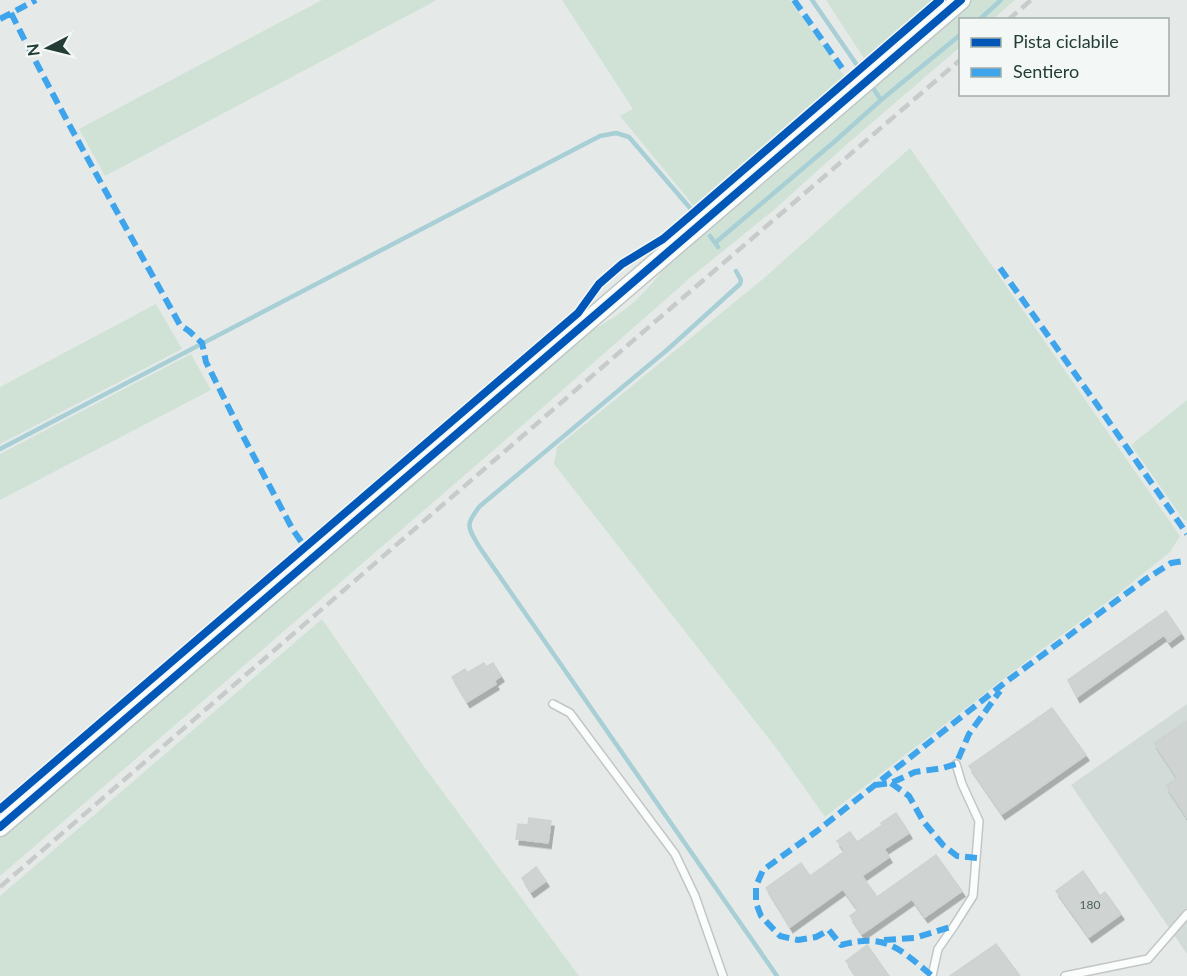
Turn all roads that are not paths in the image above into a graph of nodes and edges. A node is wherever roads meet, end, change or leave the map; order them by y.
1 (960, 0) edge
2 (553, 704) dead end
3 (956, 764) dead end
4 (0, 827) edge
5 (1187, 914) edge
6 (723, 976) edge
7 (932, 976) edge
8 (1065, 976) edge

1 - 4 street
2 - 6 lane
3 - 7 lane
5 - 8 lane

